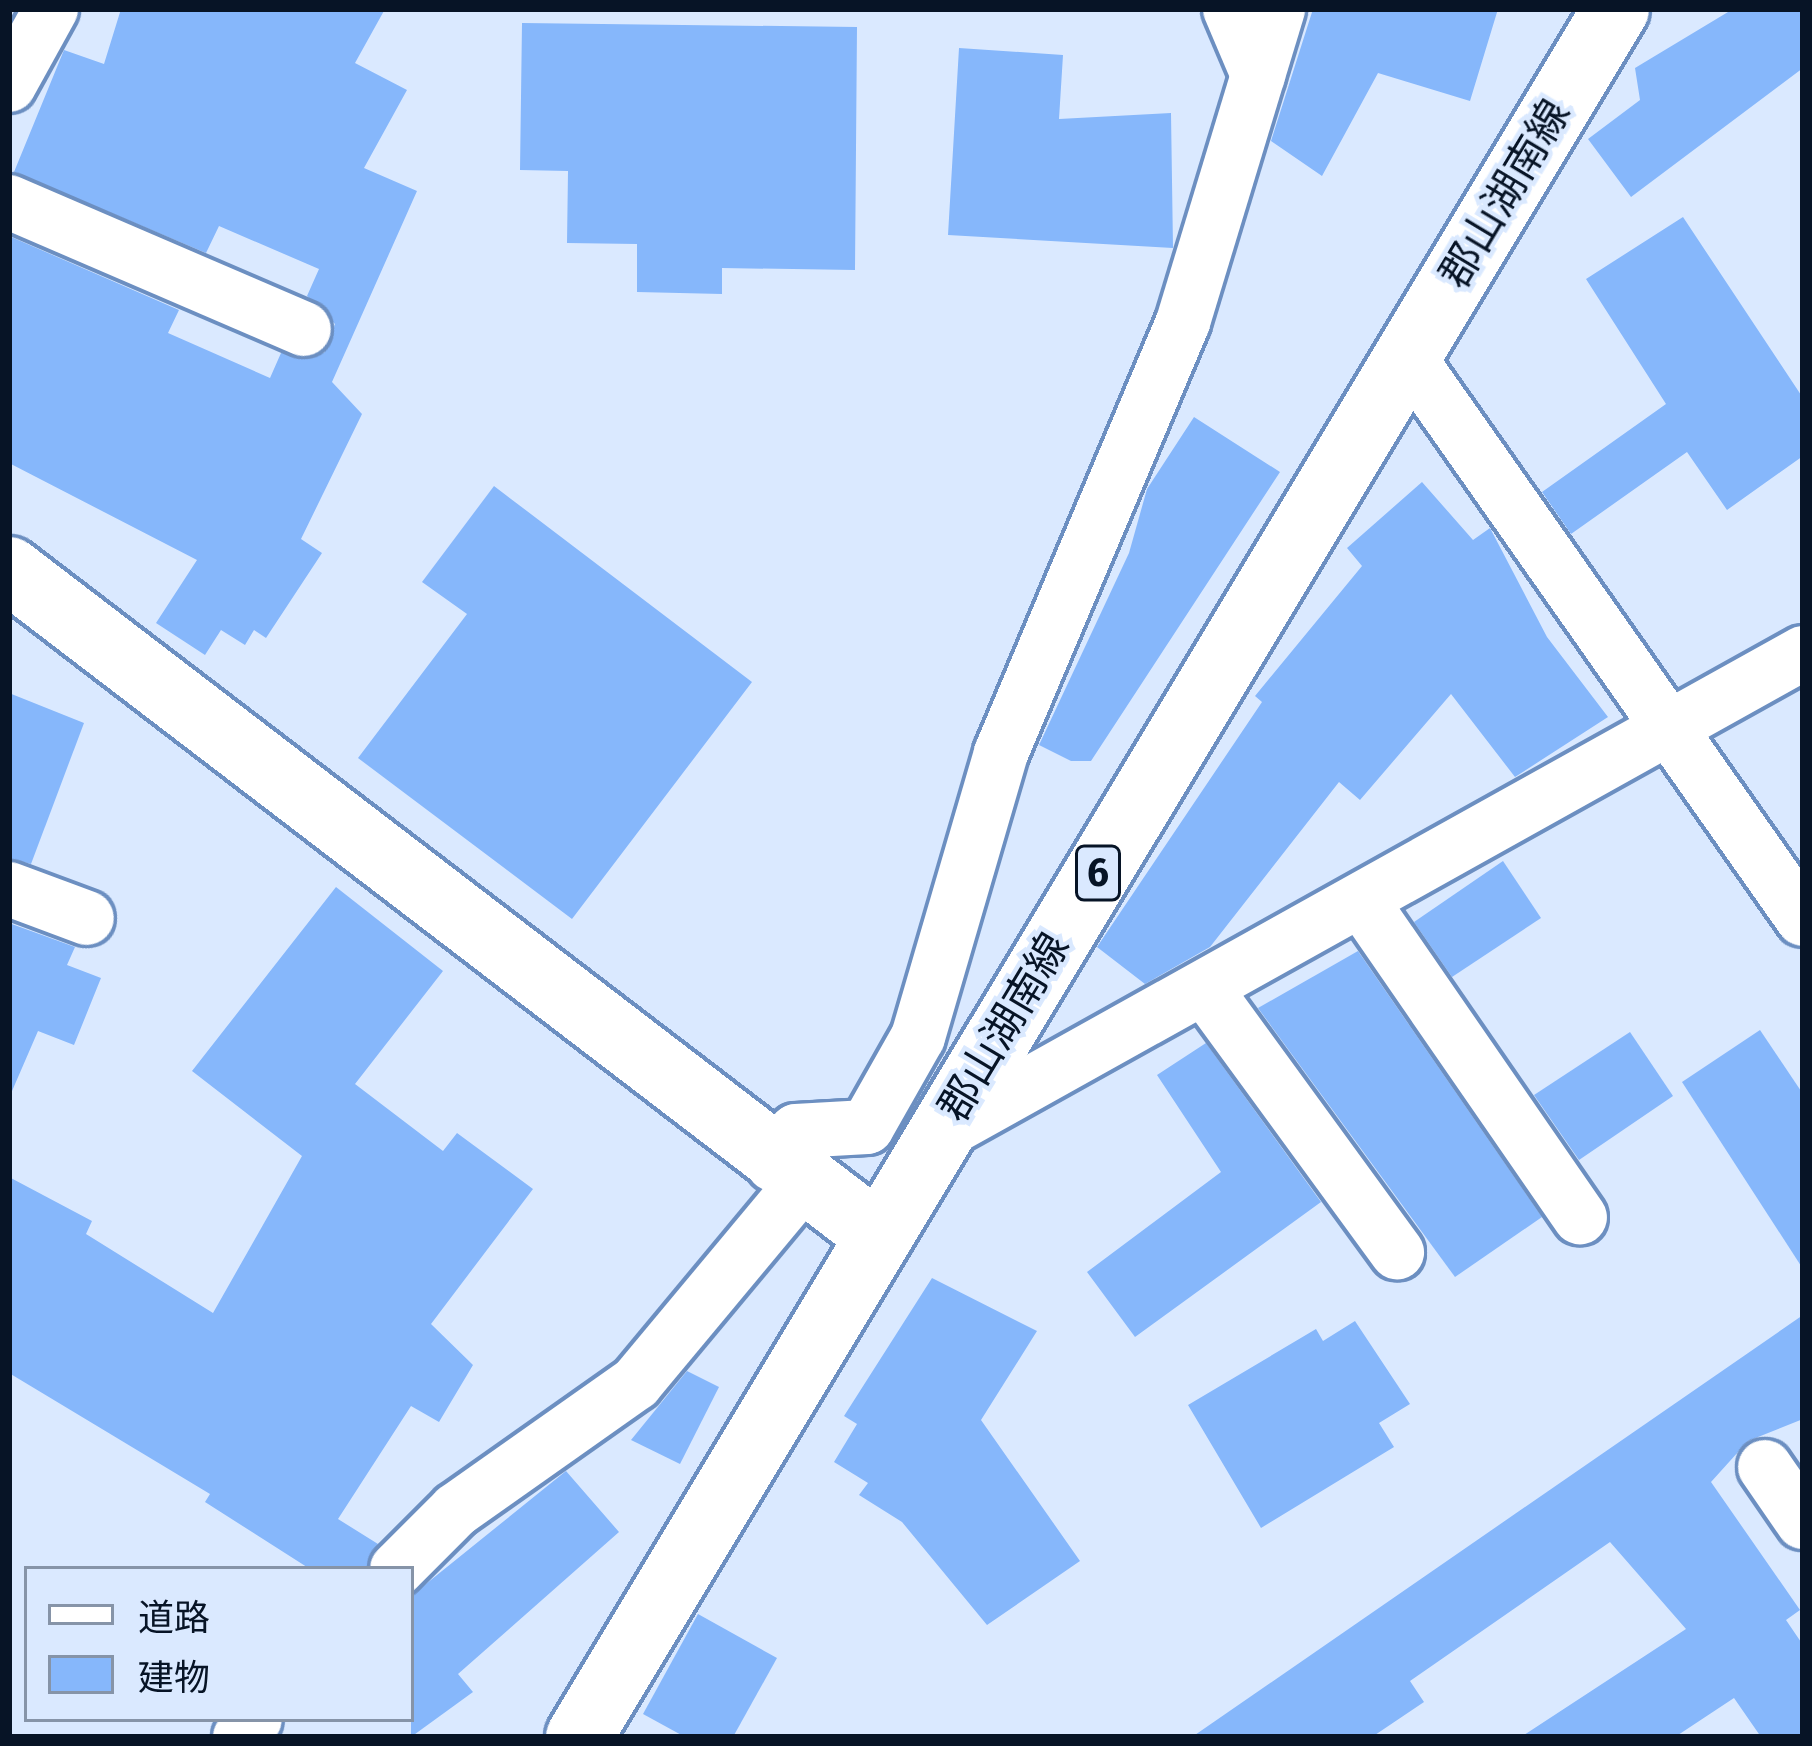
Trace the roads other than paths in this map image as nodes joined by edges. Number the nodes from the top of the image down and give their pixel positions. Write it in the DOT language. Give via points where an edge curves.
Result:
graph roads {
  1 [pos="51,9"];
  2 [pos="1229,9"];
  3 [pos="1278,9"];
  4 [pos="1616,9"];
  5 [pos="1258,75"];
  6 [pos="9,85"];
  7 [pos="9,202"];
  8 [pos="304,329"];
  9 [pos="1407,355"];
  10 [pos="9,570"];
  11 [pos="1803,653"];
  12 [pos="1674,734"];
  13 [pos="9,889"];
  14 [pos="1363,903"];
  15 [pos="88,918"];
  16 [pos="1803,920"];
  17 [pos="1205,989"];
  18 [pos="940,1134"];
  19 [pos="788,1174"];
  20 [pos="1580,1217"];
  21 [pos="879,1236"];
  22 [pos="1397,1252"];
  23 [pos="1766,1467"];
  24 [pos="1803,1522"];
  25 [pos="400,1566"];
  26 [pos="579,1737"];
  1 -- 6 [label="street"];
  2 -- 5 [label="street"];
  3 -- 5 [label="street"];
  4 -- 9 [label="main road, 郡山湖南線 / 6"];
  5 -- 19 [label="street" via="1183,322 1001,753 919,1037 867,1127 796,1131"];
  7 -- 8 [label="street"];
  9 -- 12 [label="street"];
  9 -- 18 [label="main road, 郡山湖南線 / 6"];
  10 -- 19 [label="main road"];
  11 -- 12 [label="street"];
  12 -- 14 [label="street"];
  12 -- 16 [label="street"];
  13 -- 15 [label="street"];
  14 -- 17 [label="street"];
  14 -- 20 [label="street"];
  17 -- 18 [label="street"];
  17 -- 22 [label="street"];
  18 -- 21 [label="main road, 郡山湖南線 / 6"];
  19 -- 21 [label="main road"];
  19 -- 25 [label="street" via="636,1383 456,1510"];
  21 -- 26 [label="main road, 郡山湖南線 / 6"];
  23 -- 24 [label="street"];
}
